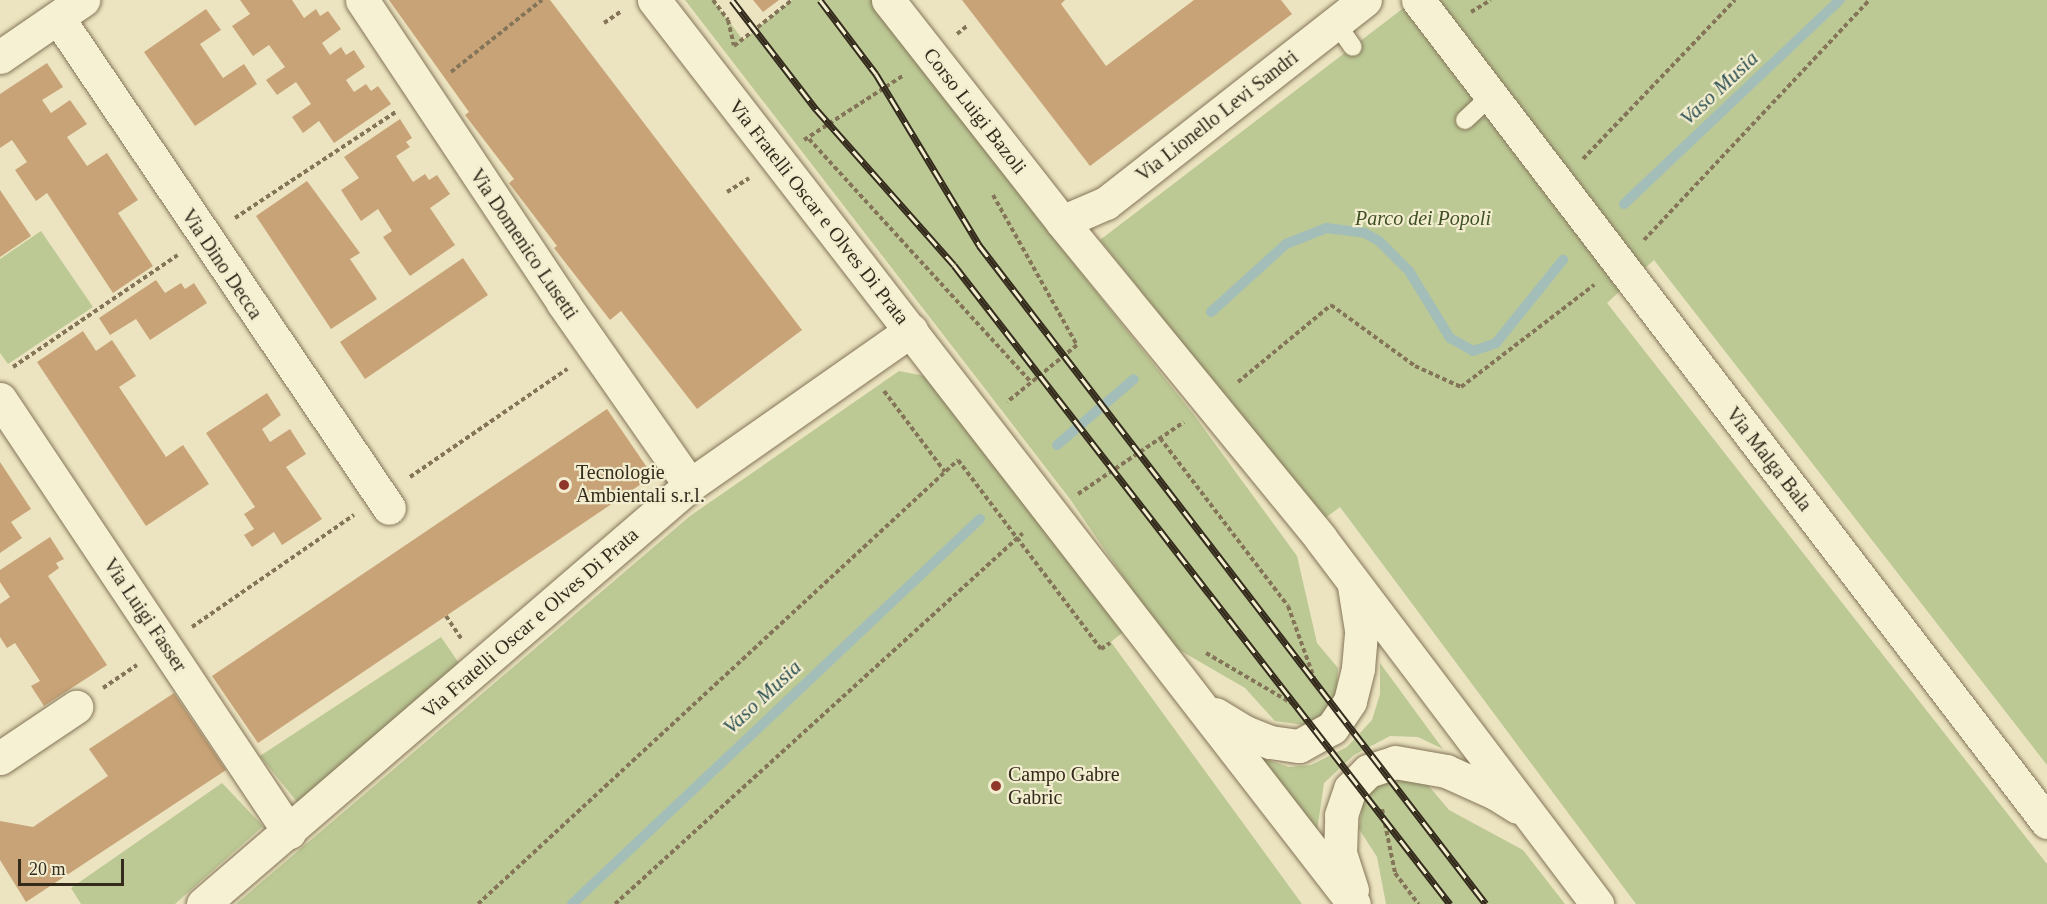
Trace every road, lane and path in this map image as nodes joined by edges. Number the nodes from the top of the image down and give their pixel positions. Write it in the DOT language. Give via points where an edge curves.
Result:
graph roads {
  1 [pos="362,0"];
  2 [pos="542,0"];
  3 [pos="654,0"];
  4 [pos="713,0"];
  5 [pos="792,0"];
  6 [pos="888,0"];
  7 [pos="1365,0"];
  8 [pos="1418,0"];
  9 [pos="1735,0"];
  10 [pos="1869,0"];
  11 [pos="71,9"];
  12 [pos="968,25"];
  13 [pos="734,46"];
  14 [pos="741,56"];
  15 [pos="931,56"];
  16 [pos="0,57"];
  17 [pos="424,93"];
  18 [pos="1490,98"];
  19 [pos="1465,120"];
  20 [pos="800,128"];
  21 [pos="808,137"];
  22 [pos="778,159"];
  23 [pos="1558,186"];
  24 [pos="990,189"];
  25 [pos="727,192"];
  26 [pos="1062,222"];
  27 [pos="1620,265"];
  28 [pos="911,330"];
  29 [pos="595,350"];
  30 [pos="1031,382"];
  31 [pos="879,386"];
  32 [pos="0,399"];
  33 [pos="1210,404"];
  34 [pos="1000,408"];
  35 [pos="1160,438"];
  36 [pos="945,472"];
  37 [pos="690,485"];
  38 [pos="383,501"];
  39 [pos="1052,512"];
  40 [pos="1016,537"];
  41 [pos="1353,582"];
  42 [pos="183,633"];
  43 [pos="1101,649"];
  44 [pos="144,660"];
  45 [pos="1200,705"];
  46 [pos="76,707"];
  47 [pos="1332,728"];
  48 [pos="0,758"];
  49 [pos="1368,771"];
  50 [pos="1531,816"];
  51 [pos="2047,822"];
  52 [pos="289,832"];
  53 [pos="203,904"];
  54 [pos="478,904"];
  55 [pos="615,904"];
  56 [pos="1355,904"];
  57 [pos="1418,904"];
  58 [pos="1597,904"];
  1 -- 17 [label="street, Via Domenico Lusetti"];
  2 -- 17 [label="path"];
  3 -- 22 [label="street, Via Fratelli Oscar e Olves Di Prata"];
  4 -- 13 [label="path" via="728,20"];
  5 -- 13 [label="path"];
  6 -- 15 [label="street, Corso Luigi Bazoli"];
  7 -- 26 [label="street, Via Lionello Levi Sandri" via="1345,35 1106,203"];
  8 -- 18 [label="street, Via Malga Bala"];
  9 -- 23 [label="path"];
  10 -- 27 [label="path"];
  11 -- 16 [label="street"];
  11 -- 38 [label="street, Via Dino Decca"];
  12 -- 15 [label="path"];
  13 -- 14 [label="path"];
  15 -- 21 [label="path"];
  15 -- 26 [label="street, Corso Luigi Bazoli"];
  17 -- 29 [label="street, Via Domenico Lusetti"];
  18 -- 19 [label="lane"];
  18 -- 23 [label="street, Via Malga Bala"];
  20 -- 21 [label="path"];
  21 -- 22 [label="path"];
  21 -- 30 [label="path"];
  22 -- 25 [label="path"];
  22 -- 28 [label="street, Via Fratelli Oscar e Olves Di Prata"];
  23 -- 27 [label="street, Via Malga Bala"];
  24 -- 30 [label="path" via="1077,345"];
  26 -- 33 [label="street, Corso Luigi Bazoli"];
  27 -- 33 [label="path" via="1461,387 1415,366 1331,305"];
  27 -- 51 [label="street, Via Malga Bala"];
  28 -- 37 [label="street, Via Fratelli Oscar e Olves Di Prata"];
  28 -- 39 [label="street"];
  29 -- 37 [label="street, Via Domenico Lusetti"];
  29 -- 38 [label="path"];
  30 -- 34 [label="path"];
  31 -- 36 [label="path"];
  32 -- 52 [label="street, Via Luigi Fasser"];
  33 -- 35 [label="path"];
  33 -- 41 [label="street, Corso Luigi Bazoli"];
  35 -- 39 [label="path"];
  35 -- 47 [label="path" via="1288,606"];
  36 -- 40 [label="path" via="958,460"];
  36 -- 54 [label="path"];
  37 -- 52 [label="street, Via Fratelli Oscar e Olves Di Prata"];
  38 -- 42 [label="path"];
  39 -- 40 [label="path"];
  39 -- 45 [label="street"];
  40 -- 43 [label="path"];
  40 -- 55 [label="path"];
  41 -- 47 [label="street" via="1361,630 1358,668 1350,701"];
  41 -- 50 [label="street, Corso Luigi Bazoli"];
  44 -- 46 [label="path"];
  45 -- 47 [label="street" via="1270,742 1299,746"];
  45 -- 56 [label="street"];
  46 -- 48 [label="street"];
  49 -- 50 [label="street" via="1395,762 1446,771 1495,793"];
  49 -- 56 [label="street" via="1350,789 1341,814 1341,853"];
  49 -- 57 [label="path" via="1377,784 1395,873"];
  50 -- 58 [label="street, Corso Luigi Bazoli"];
  52 -- 53 [label="street, Via Fratelli Oscar e Olves Di Prata"];
}
